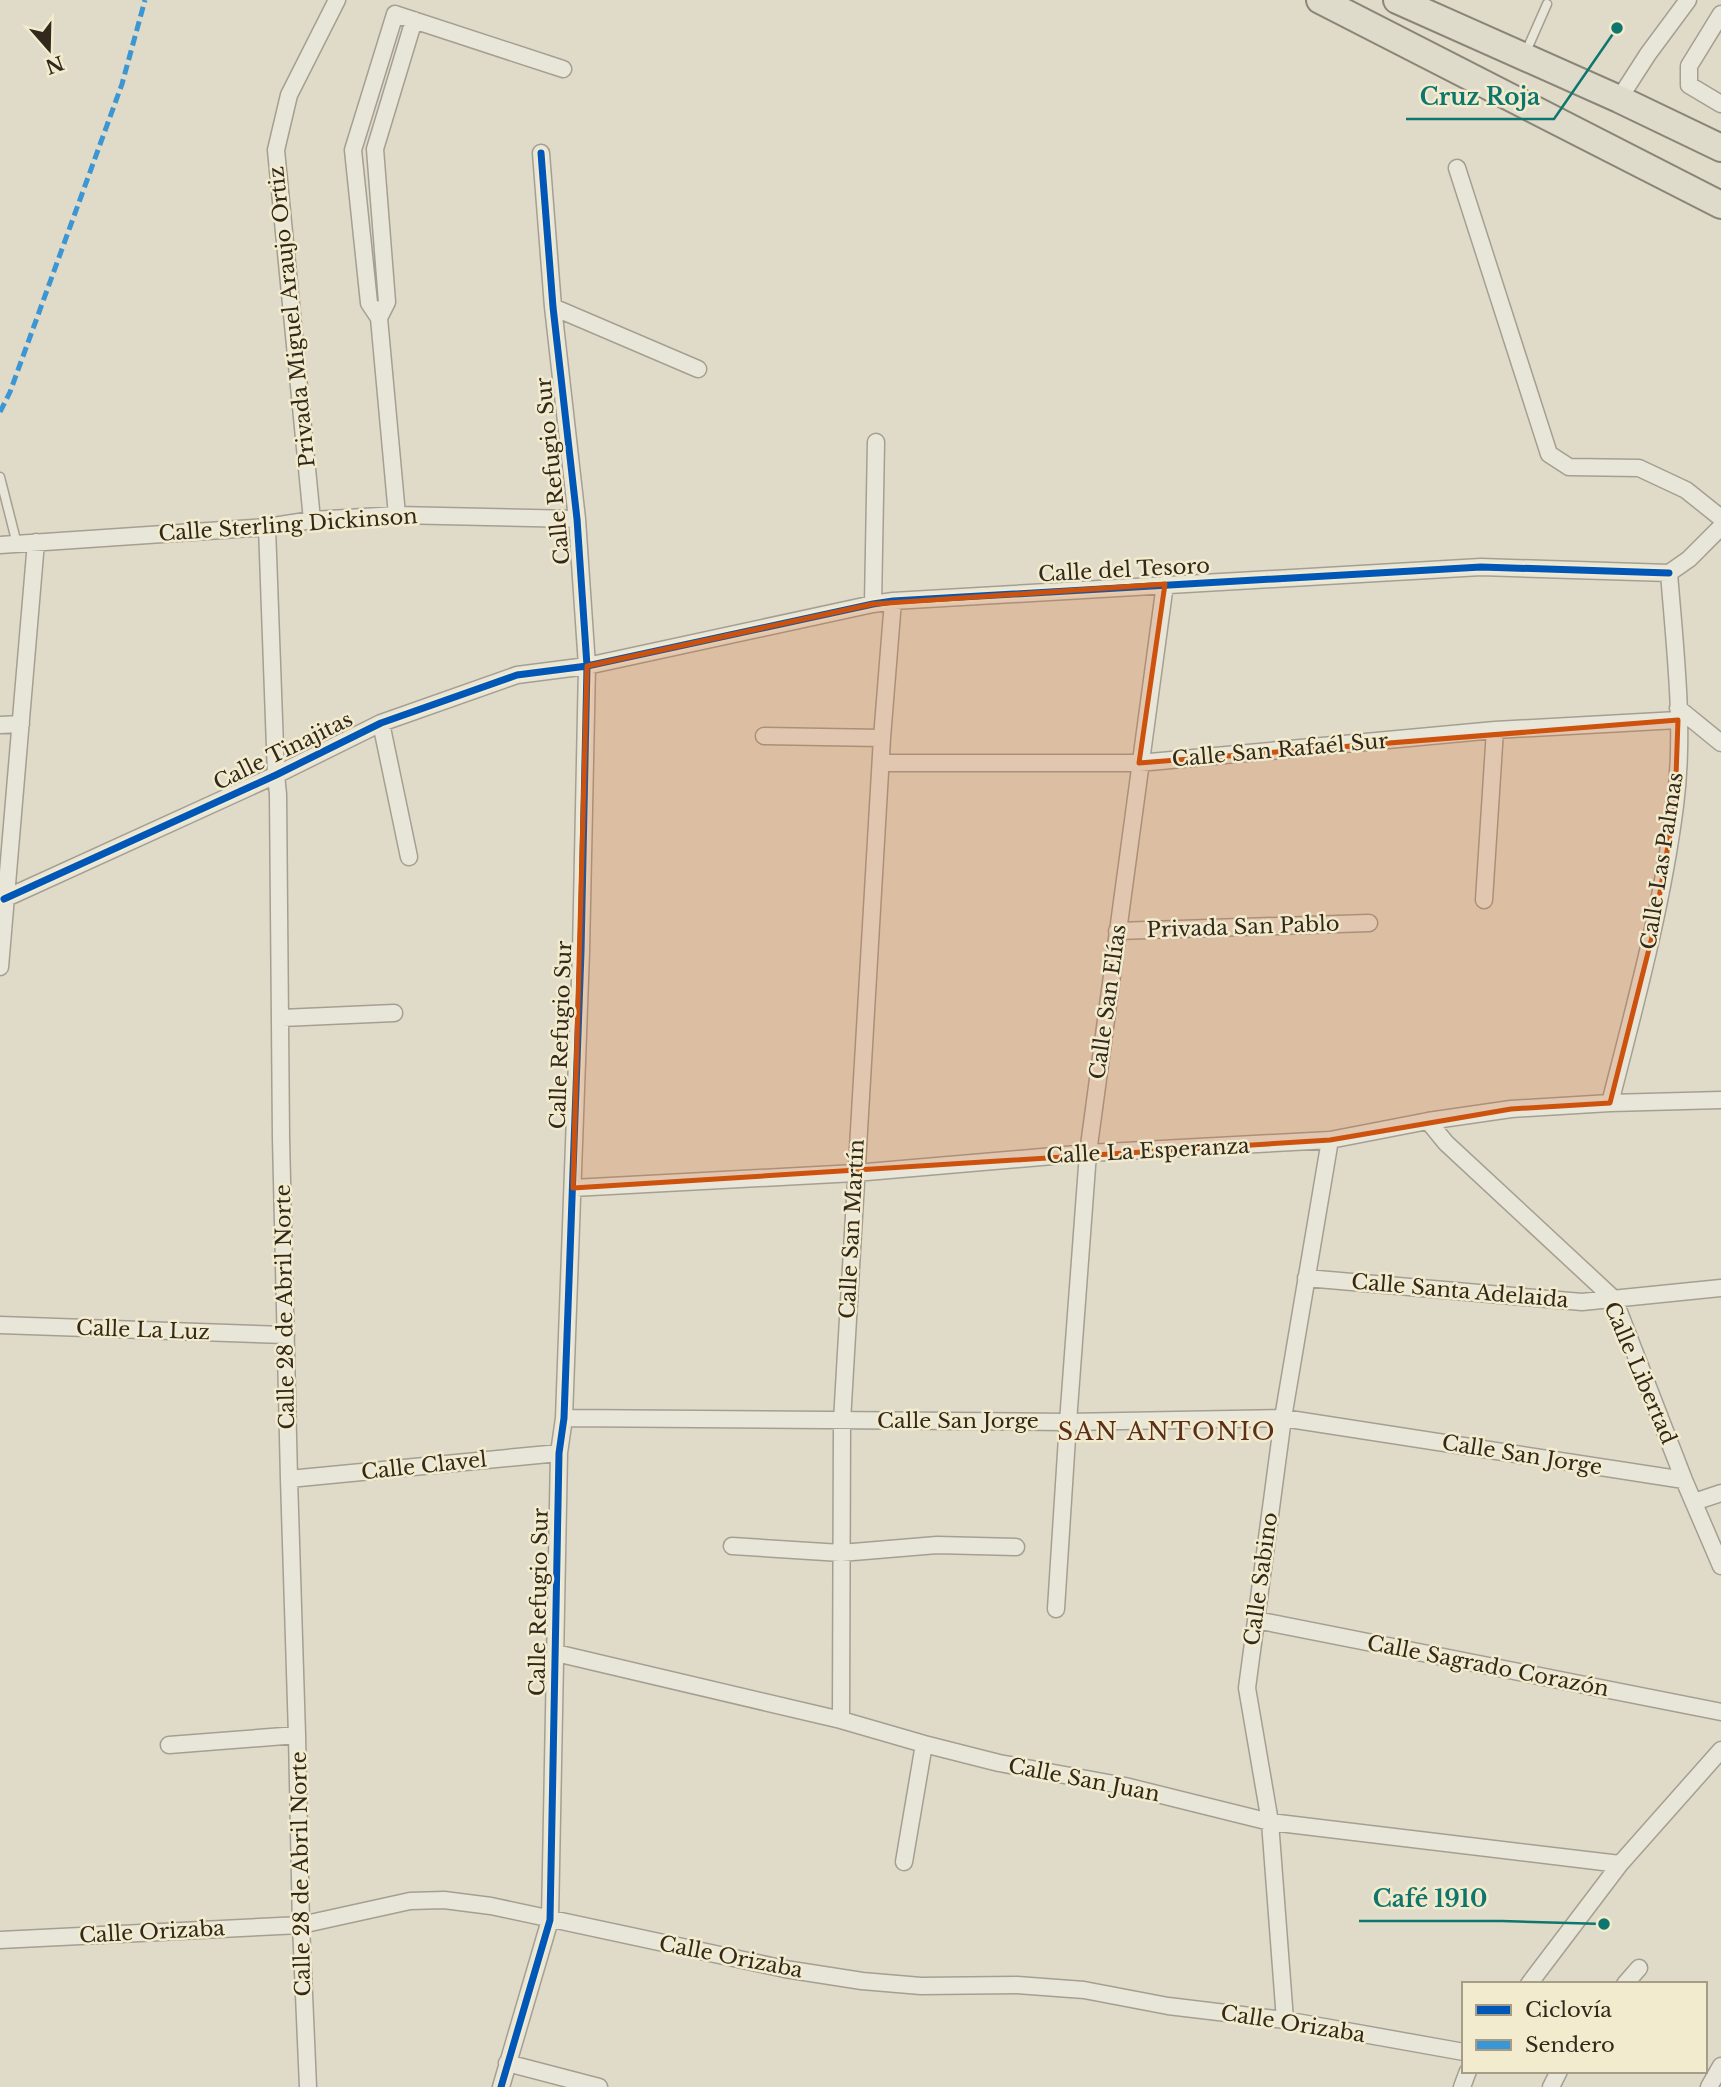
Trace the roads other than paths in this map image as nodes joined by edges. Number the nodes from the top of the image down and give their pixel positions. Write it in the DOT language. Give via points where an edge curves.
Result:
graph roads {
  1 [pos="337,0"];
  2 [pos="1320,0"];
  3 [pos="1397,0"];
  4 [pos="1688,0"];
  5 [pos="1547,4"];
  6 [pos="1721,14"];
  7 [pos="414,20"];
  8 [pos="1524,56"];
  9 [pos="563,69"];
  10 [pos="1619,99"];
  11 [pos="1721,104"];
  12 [pos="1721,148"];
  13 [pos="375,149"];
  14 [pos="353,150"];
  15 [pos="541,153"];
  16 [pos="1457,168"];
  17 [pos="1721,205"];
  18 [pos="387,294"];
  19 [pos="368,296"];
  20 [pos="553,307"];
  21 [pos="379,318"];
  22 [pos="698,369"];
  23 [pos="876,442"];
  24 [pos="0,477"];
  25 [pos="2,487"];
  26 [pos="397,515"];
  27 [pos="1721,518"];
  28 [pos="577,519"];
  29 [pos="312,520"];
  30 [pos="267,527"];
  31 [pos="1721,527"];
  32 [pos="36,542"];
  33 [pos="18,544"];
  34 [pos="0,545"];
  35 [pos="1669,572"];
  36 [pos="1165,584"];
  37 [pos="893,601"];
  38 [pos="873,604"];
  39 [pos="587,666"];
  40 [pos="1678,714"];
  41 [pos="381,723"];
  42 [pos="21,724"];
  43 [pos="0,725"];
  44 [pos="1495,730"];
  45 [pos="764,736"];
  46 [pos="882,738"];
  47 [pos="1721,743"];
  48 [pos="881,763"];
  49 [pos="1139,763"];
  50 [pos="276,775"];
  51 [pos="409,857"];
  52 [pos="4,899"];
  53 [pos="1484,900"];
  54 [pos="1368,923"];
  55 [pos="1117,931"];
  56 [pos="0,967"];
  57 [pos="394,1013"];
  58 [pos="282,1018"];
  59 [pos="1721,1100"];
  60 [pos="1610,1102"];
  61 [pos="1428,1121"];
  62 [pos="1329,1140"];
  63 [pos="1088,1153"];
  64 [pos="855,1173"];
  65 [pos="573,1188"];
  66 [pos="1306,1278"];
  67 [pos="1721,1288"];
  68 [pos="1614,1299"];
  69 [pos="0,1325"];
  70 [pos="286,1335"];
  71 [pos="564,1418"];
  72 [pos="1283,1418"];
  73 [pos="842,1421"];
  74 [pos="1068,1422"];
  75 [pos="559,1453"];
  76 [pos="289,1479"];
  77 [pos="1684,1479"];
  78 [pos="1721,1493"];
  79 [pos="1694,1502"];
  80 [pos="732,1546"];
  81 [pos="1016,1547"];
  82 [pos="841,1553"];
  83 [pos="1721,1566"];
  84 [pos="1056,1609"];
  85 [pos="1256,1620"];
  86 [pos="556,1653"];
  87 [pos="1721,1712"];
  88 [pos="841,1720"];
  89 [pos="298,1735"];
  90 [pos="924,1744"];
  91 [pos="169,1745"];
  92 [pos="1721,1750"];
  93 [pos="1270,1822"];
  94 [pos="904,1862"];
  95 [pos="1620,1864"];
  96 [pos="550,1920"];
  97 [pos="301,1925"];
  98 [pos="0,1940"];
  99 [pos="1639,1968"];
  100 [pos="1531,1982"];
  101 [pos="1627,1982"];
  102 [pos="1285,2020"];
  103 [pos="1462,2052"];
  104 [pos="507,2063"];
  105 [pos="1721,2066"];
  106 [pos="308,2087"];
  107 [pos="501,2087"];
  108 [pos="599,2087"];
  109 [pos="1709,2087"];
  1 -- 29 [label="street, Privada Miguel Araujo Ortiz" via="289,95 276,150"];
  2 -- 17 [label="main road"];
  3 -- 8 [label="main road"];
  4 -- 10 [label="street"];
  5 -- 8 [label="lane"];
  6 -- 11 [label="street" via="1689,66 1689,85"];
  7 -- 9 [label="street"];
  7 -- 13 [label="street"];
  7 -- 14 [label="street" via="395,14"];
  8 -- 10 [label="main road"];
  10 -- 12 [label="main road"];
  13 -- 14 [label="street"];
  13 -- 18 [label="street"];
  14 -- 19 [label="street"];
  15 -- 20 [label="street, Calle Refugio Sur"];
  16 -- 27 [label="street" via="1549,454 1569,467 1639,468 1686,490"];
  18 -- 19 [label="street"];
  18 -- 21 [label="street"];
  19 -- 21 [label="street"];
  20 -- 22 [label="street"];
  20 -- 28 [label="street, Calle Refugio Sur"];
  21 -- 26 [label="street"];
  23 -- 38 [label="street"];
  24 -- 25 [label="lane"];
  25 -- 33 [label="lane"];
  26 -- 28 [label="street, Calle Sterling Dickinson"];
  26 -- 29 [label="street, Calle Sterling Dickinson"];
  28 -- 39 [label="street, Calle Refugio Sur"];
  29 -- 30 [label="street, Calle Sterling Dickinson"];
  30 -- 32 [label="street, Calle Sterling Dickinson"];
  30 -- 50 [label="street, Calle 28 de Abril Norte"];
  31 -- 35 [label="street"];
  32 -- 33 [label="street, Calle Sterling Dickinson"];
  32 -- 42 [label="street"];
  33 -- 34 [label="street, Calle Sterling Dickinson"];
  35 -- 36 [label="street, Calle del Tesoro" via="1481,567"];
  35 -- 40 [label="street, Calle Las Palmas"];
  36 -- 37 [label="street, Calle del Tesoro"];
  36 -- 49 [label="street, Calle San Elías"];
  37 -- 38 [label="street, Calle del Tesoro"];
  37 -- 46 [label="street, Calle San Martín"];
  38 -- 39 [label="street, Calle del Tesoro"];
  39 -- 41 [label="street, Calle Tinajitas" via="517,675"];
  39 -- 65 [label="street, Calle Refugio Sur"];
  40 -- 44 [label="street, Calle San Rafaél Sur"];
  40 -- 47 [label="street"];
  40 -- 60 [label="street, Calle Las Palmas" via="1675,805 1655,922"];
  41 -- 50 [label="street, Calle Tinajitas"];
  41 -- 51 [label="street"];
  42 -- 43 [label="street"];
  42 -- 52 [label="street"];
  44 -- 49 [label="street, Calle San Rafaél Sur"];
  44 -- 53 [label="street"];
  45 -- 46 [label="street"];
  46 -- 48 [label="street, Calle San Martín"];
  48 -- 49 [label="street, Calle San Rafaél Sur"];
  48 -- 64 [label="street, Calle San Martín"];
  49 -- 55 [label="street, Calle San Elías"];
  50 -- 52 [label="street, Calle Tinajitas"];
  50 -- 58 [label="street, Calle 28 de Abril Norte"];
  52 -- 56 [label="street"];
  54 -- 55 [label="street, Privada San Pablo"];
  55 -- 63 [label="street, Calle San Elías"];
  57 -- 58 [label="street"];
  58 -- 70 [label="street, Calle 28 de Abril Norte"];
  59 -- 60 [label="street, Calle La Esperanza"];
  60 -- 61 [label="street, Calle La Esperanza"];
  61 -- 62 [label="street, Calle La Esperanza"];
  61 -- 68 [label="street, Calle Libertad"];
  62 -- 63 [label="street, Calle La Esperanza"];
  62 -- 66 [label="street, Calle Sabino"];
  63 -- 64 [label="street, Calle La Esperanza"];
  63 -- 74 [label="street, Calle San Elías"];
  64 -- 65 [label="street, Calle La Esperanza"];
  64 -- 73 [label="street, Calle San Martín"];
  65 -- 71 [label="street, Calle Refugio Sur"];
  66 -- 68 [label="street, Calle Santa Adelaida" via="1582,1302"];
  66 -- 72 [label="street, Calle Sabino"];
  67 -- 68 [label="street, Calle Santa Adelaida"];
  68 -- 77 [label="street, Calle Libertad"];
  69 -- 70 [label="street, Calle La Luz"];
  70 -- 76 [label="street, Calle 28 de Abril Norte"];
  71 -- 73 [label="street, Calle San Jorge"];
  71 -- 75 [label="street, Calle Refugio Sur"];
  72 -- 74 [label="street, Calle San Jorge"];
  72 -- 77 [label="street, Calle San Jorge"];
  72 -- 85 [label="street, Calle Sabino"];
  73 -- 74 [label="street, Calle San Jorge"];
  73 -- 82 [label="street, Calle San Martín"];
  74 -- 84 [label="street, Calle San Elías"];
  75 -- 76 [label="street, Calle Clavel"];
  75 -- 86 [label="street, Calle Refugio Sur"];
  76 -- 89 [label="street, Calle 28 de Abril Norte"];
  77 -- 79 [label="street, Calle Libertad"];
  78 -- 79 [label="street"];
  79 -- 83 [label="street, Calle Libertad"];
  80 -- 82 [label="street"];
  81 -- 82 [label="street" via="937,1545"];
  82 -- 88 [label="street, Calle San Martín"];
  85 -- 87 [label="street, Calle Sagrado Corazón"];
  85 -- 93 [label="street, Calle Sabino" via="1247,1688"];
  86 -- 88 [label="street, Calle San Juan"];
  86 -- 96 [label="street, Calle Refugio Sur"];
  88 -- 90 [label="street, Calle San Juan"];
  89 -- 91 [label="street"];
  89 -- 97 [label="street, Calle 28 de Abril Norte"];
  90 -- 93 [label="street, Calle San Juan"];
  90 -- 94 [label="street"];
  92 -- 95 [label="street"];
  93 -- 95 [label="street, Calle San Juan"];
  93 -- 102 [label="street, Calle Sabino"];
  95 -- 100 [label="street"];
  96 -- 97 [label="street, Calle Orizaba" via="444,1900 410,1901"];
  96 -- 102 [label="street, Calle Orizaba" via="862,1981 1084,1990"];
  96 -- 104 [label="street, Calle Refugio Sur"];
  97 -- 98 [label="street, Calle Orizaba"];
  97 -- 106 [label="street, Calle 28 de Abril Norte"];
  99 -- 101 [label="street"];
  102 -- 103 [label="street, Calle Orizaba"];
  104 -- 107 [label="street, Calle Refugio Sur"];
  104 -- 108 [label="street"];
  105 -- 109 [label="street"];
}
